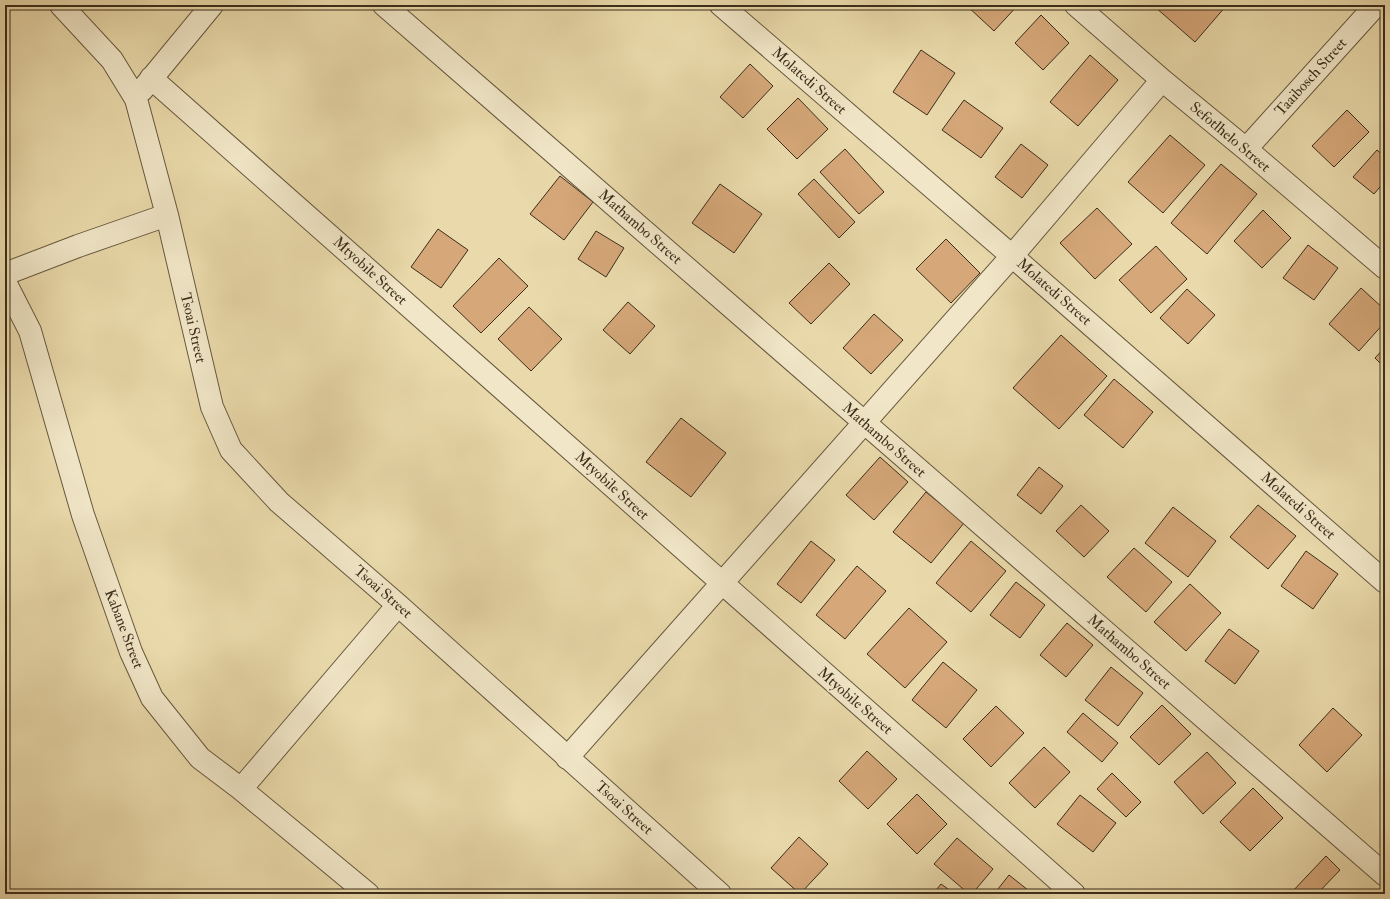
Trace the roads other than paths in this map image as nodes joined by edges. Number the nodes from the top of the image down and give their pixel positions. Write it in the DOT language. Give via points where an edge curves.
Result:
graph roads {
  1 [pos="61,5"];
  2 [pos="212,5"];
  3 [pos="384,5"];
  4 [pos="721,5"];
  5 [pos="1076,5"];
  6 [pos="1376,5"];
  7 [pos="151,78"];
  8 [pos="1162,80"];
  9 [pos="136,99"];
  10 [pos="1246,149"];
  11 [pos="167,215"];
  12 [pos="1012,256"];
  13 [pos="1385,268"];
  14 [pos="5,274"];
  15 [pos="5,282"];
  16 [pos="864,422"];
  17 [pos="1385,582"];
  18 [pos="722,583"];
  19 [pos="398,604"];
  20 [pos="567,758"];
  21 [pos="241,789"];
  22 [pos="1385,875"];
  23 [pos="368,894"];
  24 [pos="720,894"];
  25 [pos="1074,894"];
  1 -- 9 [label="street, Tsoai Street" via="112,60"];
  2 -- 7 [label="street"];
  3 -- 16 [label="street, Mathambo Street"];
  4 -- 12 [label="street, Molatedi Street"];
  5 -- 8 [label="street, Sefotlhelo Street"];
  6 -- 10 [label="street, Taaibosch Street"];
  7 -- 9 [label="street"];
  7 -- 18 [label="street, Mtyobile Street"];
  8 -- 10 [label="street, Sefotlhelo Street"];
  8 -- 12 [label="street"];
  9 -- 11 [label="street, Tsoai Street"];
  10 -- 13 [label="street, Sefotlhelo Street"];
  11 -- 14 [label="street"];
  11 -- 19 [label="street, Tsoai Street" via="212,407 231,450 279,502"];
  12 -- 16 [label="street"];
  12 -- 17 [label="street, Molatedi Street"];
  15 -- 21 [label="street, Kabane Street" via="30,331 83,515 131,652 152,698 200,758"];
  16 -- 18 [label="street"];
  16 -- 22 [label="street, Mathambo Street"];
  18 -- 20 [label="street"];
  18 -- 25 [label="street, Mtyobile Street"];
  19 -- 20 [label="street, Tsoai Street"];
  19 -- 21 [label="street"];
  20 -- 24 [label="street, Tsoai Street"];
  21 -- 23 [label="street, Kabane Street"];
}
